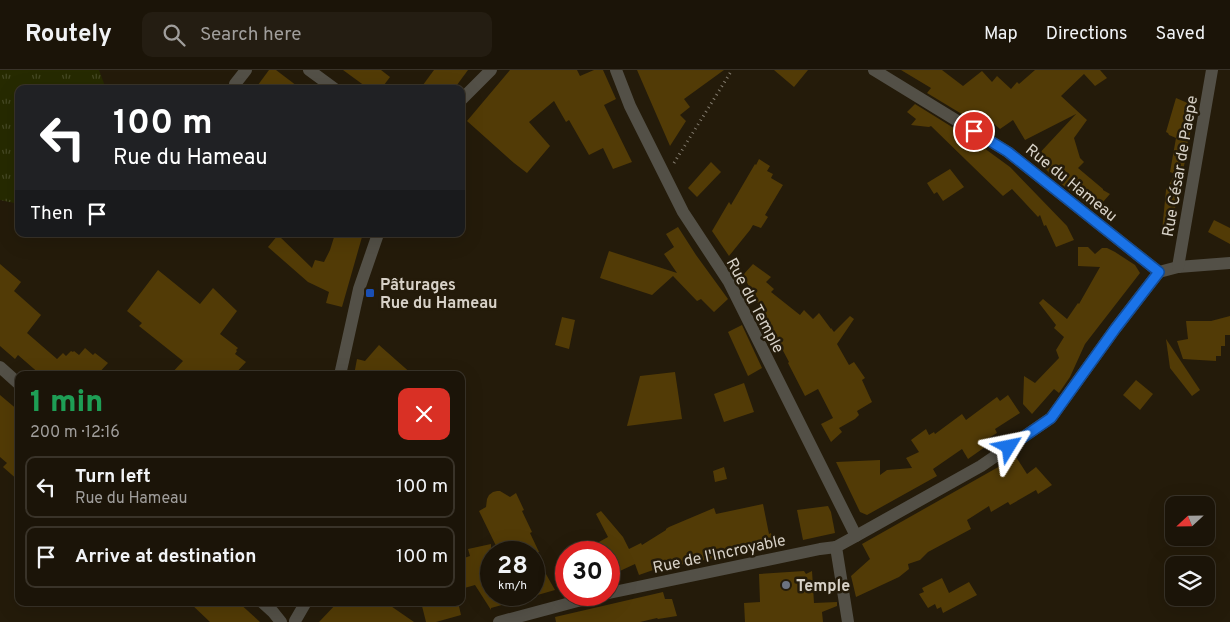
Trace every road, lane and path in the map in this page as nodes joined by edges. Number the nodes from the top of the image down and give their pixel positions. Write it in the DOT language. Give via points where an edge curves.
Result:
graph roads {
  1 [pos="246,70"];
  2 [pos="309,70"];
  3 [pos="491,70"];
  4 [pos="616,70"];
  5 [pos="732,70"];
  6 [pos="874,70"];
  7 [pos="1212,70"];
  8 [pos="235,84"];
  9 [pos="329,85"];
  10 [pos="465,96"];
  11 [pos="666,177"];
  12 [pos="377,237"];
  13 [pos="1230,263"];
  14 [pos="1178,267"];
  15 [pos="1159,272"];
  16 [pos="0,367"];
  17 [pos="341,371"];
  18 [pos="15,380"];
  19 [pos="856,536"];
  20 [pos="836,547"];
  21 [pos="620,590"];
  22 [pos="266,606"];
  23 [pos="303,606"];
  24 [pos="559,606"];
  25 [pos="289,622"];
  26 [pos="499,622"];
  27 [pos="848,622"];
  1 -- 8 [label="street"];
  2 -- 9 [label="street"];
  3 -- 10 [label="street"];
  4 -- 11 [label="street, Rue du Temple" via="630,106"];
  5 -- 11 [label="path"];
  6 -- 15 [label="street, Rue du Hameau" via="1008,152"];
  7 -- 14 [label="street, Rue César de Paepe"];
  11 -- 19 [label="street, Rue du Temple" via="683,212 729,282"];
  12 -- 17 [label="street" via="359,288"];
  13 -- 14 [label="street"];
  14 -- 15 [label="street"];
  15 -- 19 [label="street" via="1051,418 981,466"];
  16 -- 18 [label="street"];
  19 -- 20 [label="street"];
  20 -- 21 [label="street, Rue de l'Incroyable"];
  20 -- 27 [label="street"];
  22 -- 25 [label="street"];
  23 -- 25 [label="street"];
  24 -- 26 [label="street"];
}
